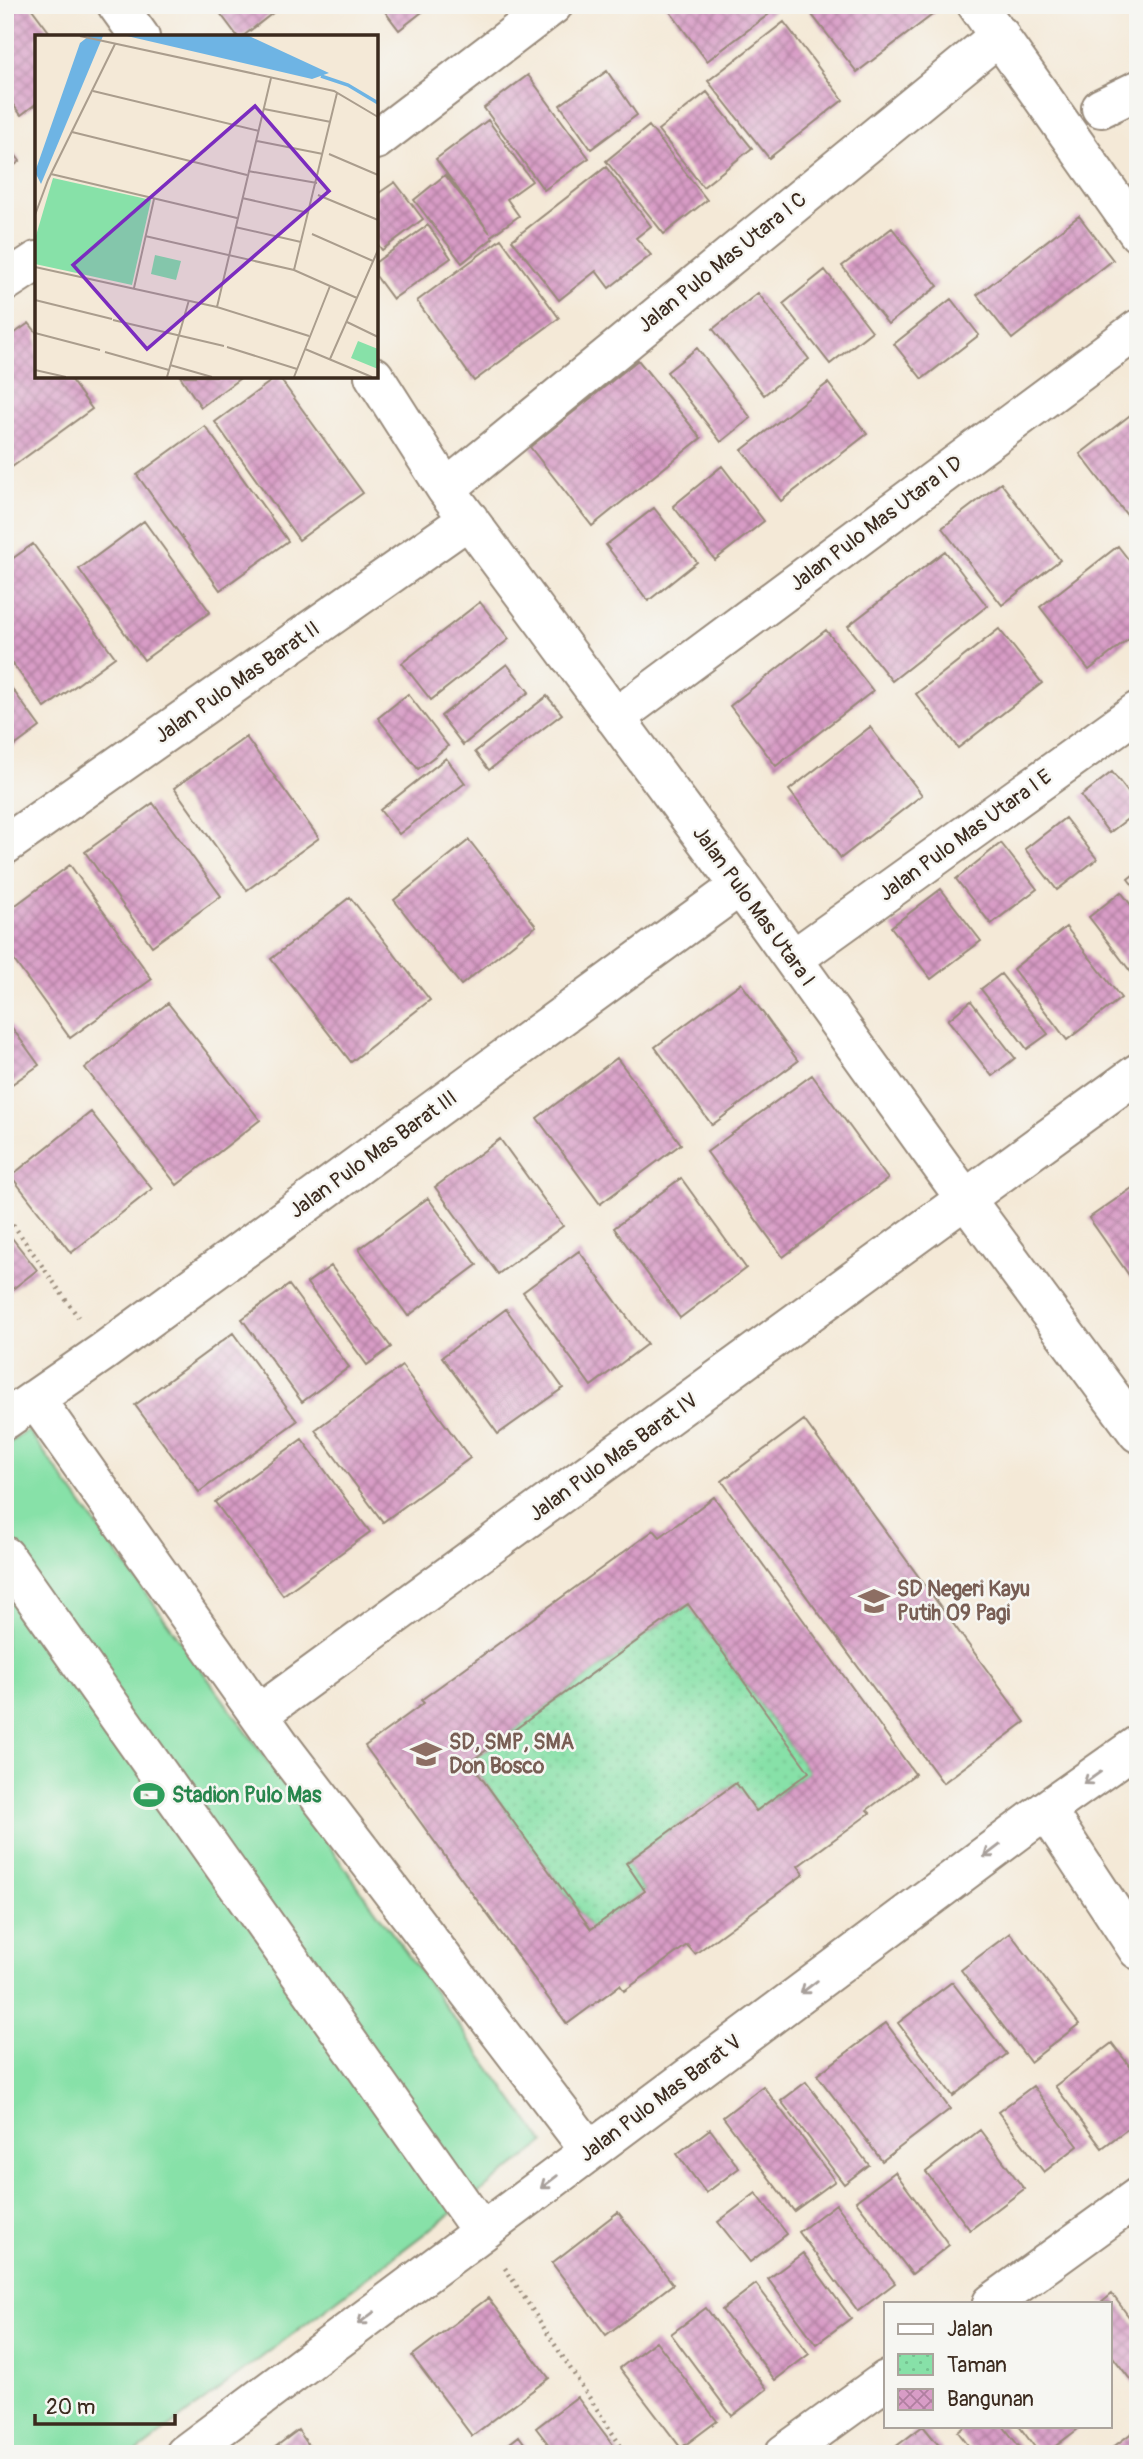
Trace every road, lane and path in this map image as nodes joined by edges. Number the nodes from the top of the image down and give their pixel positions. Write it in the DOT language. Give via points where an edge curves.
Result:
graph roads {
  1 [pos="117,5"];
  2 [pos="553,5"];
  3 [pos="978,5"];
  4 [pos="139,35"];
  5 [pos="1000,35"];
  6 [pos="1138,90"];
  7 [pos="1101,108"];
  8 [pos="378,138"];
  9 [pos="1138,233"];
  10 [pos="35,262"];
  11 [pos="5,282"];
  12 [pos="1138,329"];
  13 [pos="375,378"];
  14 [pos="446,489"];
  15 [pos="469,519"];
  16 [pos="1138,711"];
  17 [pos="615,718"];
  18 [pos="5,845"];
  19 [pos="740,886"];
  20 [pos="793,959"];
  21 [pos="1138,1073"];
  22 [pos="966,1200"];
  23 [pos="5,1213"];
  24 [pos="103,1352"];
  25 [pos="20,1409"];
  26 [pos="1138,1433"];
  27 [pos="5,1556"];
  28 [pos="259,1714"];
  29 [pos="1138,1745"];
  30 [pos="1046,1810"];
  31 [pos="1138,1950"];
  32 [pos="590,2151"];
  33 [pos="1138,2197"];
  34 [pos="482,2232"];
  35 [pos="993,2302"];
  36 [pos="884,2381"];
  37 [pos="185,2454"];
  38 [pos="625,2454"];
  39 [pos="784,2454"];
  1 -- 4 [label="street"];
  2 -- 8 [label="street"];
  3 -- 5 [label="street"];
  5 -- 9 [label="street"];
  5 -- 14 [label="street, Jalan Pulo Mas Utara I C"];
  6 -- 7 [label="street"];
  10 -- 11 [label="street"];
  12 -- 17 [label="street, Jalan Pulo Mas Utara I D"];
  13 -- 14 [label="street, Jalan Pulo Mas Utara I"];
  14 -- 15 [label="street, Jalan Pulo Mas Utara I"];
  15 -- 17 [label="street, Jalan Pulo Mas Utara I"];
  15 -- 18 [label="street, Jalan Pulo Mas Barat II"];
  16 -- 20 [label="street, Jalan Pulo Mas Utara I E"];
  17 -- 19 [label="street, Jalan Pulo Mas Utara I"];
  19 -- 20 [label="street, Jalan Pulo Mas Utara I"];
  19 -- 24 [label="street, Jalan Pulo Mas Barat III"];
  20 -- 22 [label="street, Jalan Pulo Mas Utara I"];
  21 -- 22 [label="street, Jalan Pulo Mas Barat IV"];
  22 -- 26 [label="street, Jalan Pulo Mas Utara I"];
  22 -- 28 [label="street, Jalan Pulo Mas Barat IV"];
  23 -- 24 [label="path"];
  24 -- 25 [label="street, Jalan Pulo Mas Barat III"];
  25 -- 28 [label="street"];
  27 -- 34 [label="street"];
  28 -- 32 [label="street"];
  29 -- 30 [label="street, Jalan Pulo Mas Barat V, one-way"];
  30 -- 31 [label="street"];
  30 -- 32 [label="street, Jalan Pulo Mas Barat V, one-way"];
  32 -- 34 [label="street, Jalan Pulo Mas Barat V, one-way"];
  33 -- 35 [label="street"];
  34 -- 37 [label="street, Jalan Pulo Mas Barat V, one-way"];
  34 -- 38 [label="path"];
  36 -- 39 [label="street"];
}
